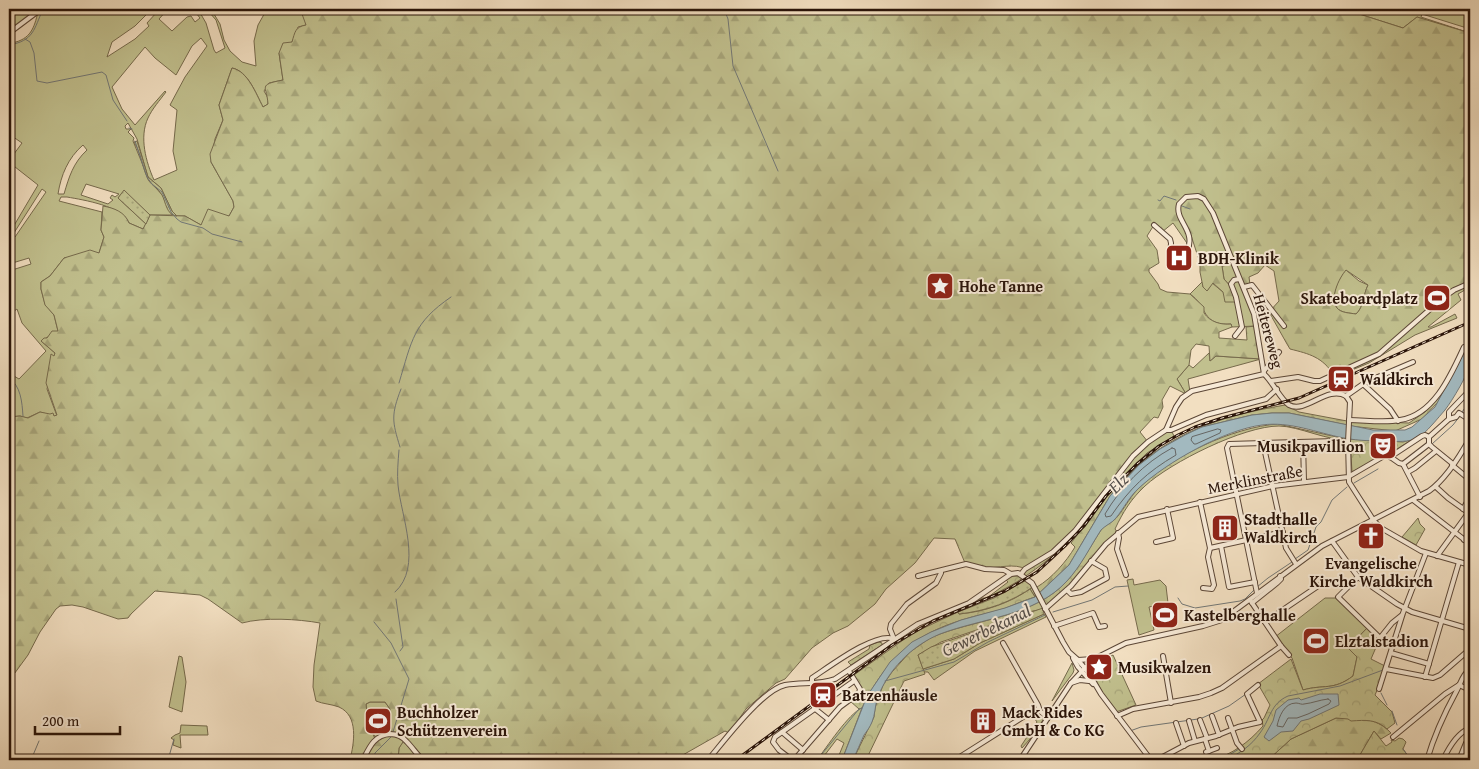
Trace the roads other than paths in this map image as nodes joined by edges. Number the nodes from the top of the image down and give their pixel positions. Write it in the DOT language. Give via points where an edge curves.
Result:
graph roads {
  1 [pos="41,9"];
  2 [pos="9,33"];
  3 [pos="1154,225"];
  4 [pos="1239,279"];
  5 [pos="1470,283"];
  6 [pos="1244,287"];
  7 [pos="1284,326"];
  8 [pos="1235,336"];
  9 [pos="1464,347"];
  10 [pos="1279,352"];
  11 [pos="1413,362"];
  12 [pos="1264,373"];
  13 [pos="1271,381"];
  14 [pos="1364,384"];
  15 [pos="1277,389"];
  16 [pos="1470,390"];
  17 [pos="1346,396"];
  18 [pos="1449,419"];
  19 [pos="1349,420"];
  20 [pos="1470,420"];
  21 [pos="1398,421"];
  22 [pos="1166,430"];
  23 [pos="1429,438"];
  24 [pos="1470,438"];
  25 [pos="1348,440"];
  26 [pos="1303,442"];
  27 [pos="1262,443"];
  28 [pos="1429,444"];
  29 [pos="1468,446"];
  30 [pos="1436,451"];
  31 [pos="1390,456"];
  32 [pos="1400,464"];
  33 [pos="1453,464"];
  34 [pos="1408,473"];
  35 [pos="1348,477"];
  36 [pos="1470,480"];
  37 [pos="1304,481"];
  38 [pos="1273,486"];
  39 [pos="1436,487"];
  40 [pos="1237,494"];
  41 [pos="1420,496"];
  42 [pos="1470,497"];
  43 [pos="1413,500"];
  44 [pos="1200,502"];
  45 [pos="1167,509"];
  46 [pos="1463,509"];
  47 [pos="1470,513"];
  48 [pos="1374,521"];
  49 [pos="1283,532"];
  50 [pos="1455,532"];
  51 [pos="1470,532"];
  52 [pos="1118,533"];
  53 [pos="1247,540"];
  54 [pos="1464,540"];
  55 [pos="1332,541"];
  56 [pos="1156,542"];
  57 [pos="1470,544"];
  58 [pos="1220,546"];
  59 [pos="1210,548"];
  60 [pos="1426,553"];
  61 [pos="1437,556"];
  62 [pos="1091,561"];
  63 [pos="1295,562"];
  64 [pos="1459,562"];
  65 [pos="1470,566"];
  66 [pos="941,570"];
  67 [pos="1022,572"];
  68 [pos="1011,574"];
  69 [pos="1126,575"];
  70 [pos="918,576"];
  71 [pos="1280,576"];
  72 [pos="1358,577"];
  73 [pos="1321,584"];
  74 [pos="1256,587"];
  75 [pos="1203,588"];
  76 [pos="1067,590"];
  77 [pos="1251,601"];
  78 [pos="1044,607"];
  79 [pos="1404,611"];
  80 [pos="1441,620"];
  81 [pos="1265,622"];
  82 [pos="1054,626"];
  83 [pos="1105,626"];
  84 [pos="1470,629"];
  85 [pos="894,639"];
  86 [pos="1003,643"];
  87 [pos="1281,646"];
  88 [pos="1470,649"];
  89 [pos="1391,653"];
  90 [pos="1289,655"];
  91 [pos="1072,656"];
  92 [pos="1163,656"];
  93 [pos="1095,659"];
  94 [pos="1078,660"];
  95 [pos="1429,664"];
  96 [pos="1083,669"];
  97 [pos="1470,669"];
  98 [pos="1386,670"];
  99 [pos="849,671"];
  100 [pos="1425,677"];
  101 [pos="854,681"];
  102 [pos="1089,681"];
  103 [pos="812,683"];
  104 [pos="1072,683"];
  105 [pos="1095,685"];
  106 [pos="1258,685"];
  107 [pos="1459,685"];
  108 [pos="1379,689"];
  109 [pos="1470,690"];
  110 [pos="1171,703"];
  111 [pos="814,708"];
  112 [pos="1040,712"];
  113 [pos="1117,716"];
  114 [pos="1212,716"];
  115 [pos="1048,718"];
  116 [pos="1228,718"];
  117 [pos="829,720"];
  118 [pos="1200,720"];
  119 [pos="1189,722"];
  120 [pos="1176,723"];
  121 [pos="1470,728"];
  122 [pos="1231,729"];
  123 [pos="782,732"];
  124 [pos="1219,735"];
  125 [pos="1393,737"];
  126 [pos="1206,738"];
  127 [pos="1470,738"];
  128 [pos="1196,741"];
  129 [pos="1184,746"];
  130 [pos="1217,748"];
  131 [pos="1242,749"];
  132 [pos="803,750"];
  133 [pos="363,760"];
  134 [pos="423,760"];
  135 [pos="708,760"];
  136 [pos="955,760"];
  137 [pos="1020,760"];
  138 [pos="1150,760"];
  139 [pos="1156,760"];
  140 [pos="1427,760"];
  141 [pos="1443,760"];
  142 [pos="1460,760"];
  1 -- 2 [label="street"];
  3 -- 4 [label="street, Heitereweg" via="1172,243 1170,263 1180,263 1190,243 1190,235 1178,212 1179,204 1186,197 1204,199 1214,213"];
  4 -- 6 [label="street, Heitereweg"];
  4 -- 8 [label="street" via="1232,284 1242,327"];
  5 -- 13 [label="street" via="1444,297 1388,348 1367,360 1320,381 1298,377"];
  6 -- 7 [label="street, Heitereweg" via="1252,285"];
  6 -- 12 [label="street, Heitereweg" via="1254,314"];
  9 -- 21 [label="street" via="1447,382 1431,403 1417,414"];
  10 -- 12 [label="street"];
  11 -- 14 [label="street"];
  12 -- 13 [label="street, Heitereweg"];
  12 -- 22 [label="street" via="1186,394"];
  13 -- 15 [label="street, Heitereweg"];
  14 -- 17 [label="street"];
  14 -- 21 [label="street" via="1394,412"];
  15 -- 17 [label="street, Heitereweg" via="1288,404 1298,406 1338,392"];
  15 -- 22 [label="street" via="1266,399"];
  16 -- 18 [label="street" via="1449,412"];
  17 -- 19 [label="street" via="1350,401"];
  18 -- 20 [label="street" via="1461,414"];
  18 -- 23 [label="street"];
  19 -- 21 [label="street"];
  19 -- 25 [label="street"];
  22 -- 67 [label="street" via="1134,456 1069,537"];
  23 -- 28 [label="street"];
  23 -- 31 [label="street" via="1422,436"];
  24 -- 29 [label="street"];
  25 -- 26 [label="street"];
  25 -- 35 [label="street"];
  26 -- 27 [label="street"];
  26 -- 37 [label="street"];
  27 -- 38 [label="street"];
  27 -- 40 [label="street" via="1233,443 1227,448"];
  28 -- 30 [label="street"];
  28 -- 32 [label="street"];
  29 -- 33 [label="street"];
  30 -- 33 [label="street"];
  30 -- 34 [label="street"];
  31 -- 32 [label="street"];
  31 -- 35 [label="street" via="1384,456"];
  32 -- 34 [label="street"];
  33 -- 36 [label="street"];
  33 -- 39 [label="street"];
  34 -- 41 [label="street"];
  35 -- 37 [label="street, Merklinstraße"];
  35 -- 48 [label="street"];
  37 -- 38 [label="street, Merklinstraße"];
  38 -- 40 [label="street, Merklinstraße"];
  38 -- 49 [label="street"];
  39 -- 41 [label="street"];
  39 -- 46 [label="street"];
  40 -- 44 [label="street, Merklinstraße"];
  40 -- 53 [label="street"];
  41 -- 43 [label="street"];
  42 -- 46 [label="street"];
  43 -- 48 [label="street"];
  43 -- 50 [label="street"];
  44 -- 45 [label="street, Merklinstraße"];
  44 -- 59 [label="street"];
  45 -- 52 [label="street, Merklinstraße" via="1138,517"];
  45 -- 56 [label="street" via="1173,538"];
  46 -- 47 [label="street"];
  47 -- 50 [label="street"];
  48 -- 55 [label="street"];
  48 -- 60 [label="street"];
  49 -- 53 [label="street"];
  49 -- 63 [label="street" via="1286,548"];
  50 -- 54 [label="street"];
  50 -- 61 [label="street"];
  51 -- 54 [label="street"];
  52 -- 62 [label="street, Merklinstraße"];
  52 -- 69 [label="street" via="1117,549"];
  53 -- 58 [label="street"];
  53 -- 74 [label="street"];
  54 -- 57 [label="street"];
  55 -- 63 [label="street"];
  55 -- 72 [label="street"];
  58 -- 59 [label="street"];
  58 -- 74 [label="street" via="1229,587"];
  59 -- 75 [label="street" via="1208,557 1214,588"];
  60 -- 61 [label="street"];
  60 -- 79 [label="street"];
  61 -- 64 [label="street"];
  62 -- 76 [label="street, Merklinstraße"];
  62 -- 76 [label="street" via="1105,569 1107,578 1081,592 1071,594"];
  63 -- 71 [label="street"];
  64 -- 65 [label="street"];
  64 -- 80 [label="street"];
  66 -- 68 [label="street" via="966,564"];
  66 -- 70 [label="street"];
  66 -- 85 [label="street" via="936,584 907,604 891,624"];
  67 -- 68 [label="street"];
  67 -- 78 [label="street"];
  68 -- 85 [label="street" via="969,604 918,624"];
  71 -- 74 [label="street"];
  71 -- 77 [label="street" via="1277,583"];
  72 -- 79 [label="street"];
  72 -- 79 [label="street" via="1338,597 1379,639"];
  73 -- 81 [label="street"];
  74 -- 77 [label="street"];
  76 -- 78 [label="street, Merklinstraße"];
  77 -- 81 [label="street"];
  77 -- 93 [label="street" via="1219,621 1126,644"];
  78 -- 82 [label="street"];
  79 -- 80 [label="street"];
  79 -- 89 [label="street"];
  80 -- 84 [label="street"];
  80 -- 95 [label="street"];
  81 -- 87 [label="street"];
  82 -- 83 [label="street" via="1092,613 1099,628"];
  82 -- 91 [label="street"];
  85 -- 99 [label="street"];
  85 -- 103 [label="street" via="885,637 857,649 812,678"];
  86 -- 112 [label="street"];
  87 -- 90 [label="street"];
  87 -- 110 [label="street" via="1222,688 1199,698"];
  88 -- 100 [label="street" via="1440,675"];
  89 -- 95 [label="street"];
  89 -- 98 [label="street"];
  91 -- 94 [label="street"];
  91 -- 96 [label="street"];
  92 -- 110 [label="street"];
  93 -- 94 [label="street"];
  93 -- 96 [label="street"];
  94 -- 96 [label="street"];
  95 -- 100 [label="street"];
  96 -- 102 [label="street"];
  96 -- 104 [label="street"];
  96 -- 105 [label="street"];
  97 -- 107 [label="street"];
  98 -- 100 [label="street"];
  98 -- 108 [label="street"];
  99 -- 101 [label="street"];
  99 -- 103 [label="street" via="833,680"];
  101 -- 111 [label="street"];
  101 -- 117 [label="street" via="859,693"];
  102 -- 104 [label="street"];
  102 -- 105 [label="street"];
  103 -- 135 [label="street" via="785,686 770,692 749,711"];
  104 -- 115 [label="street"];
  105 -- 113 [label="street"];
  106 -- 122 [label="street" via="1247,694 1260,722"];
  107 -- 109 [label="street"];
  107 -- 125 [label="street"];
  107 -- 140 [label="street" via="1442,718"];
  110 -- 113 [label="street" via="1133,709"];
  111 -- 117 [label="street"];
  111 -- 123 [label="street"];
  112 -- 115 [label="street"];
  112 -- 136 [label="street" via="1031,712"];
  113 -- 138 [label="street"];
  114 -- 124 [label="street"];
  115 -- 137 [label="street"];
  116 -- 122 [label="street"];
  117 -- 132 [label="street"];
  118 -- 126 [label="street"];
  119 -- 128 [label="street"];
  120 -- 129 [label="street"];
  121 -- 141 [label="street" via="1456,738"];
  122 -- 124 [label="street"];
  122 -- 131 [label="street"];
  123 -- 132 [label="street"];
  123 -- 132 [label="street" via="773,739 779,750 792,760"];
  124 -- 126 [label="street"];
  126 -- 128 [label="street"];
  126 -- 130 [label="street" via="1208,752"];
  127 -- 142 [label="street"];
  128 -- 129 [label="street"];
  129 -- 139 [label="street"];
  133 -- 134 [label="street" via="379,736 392,734 398,734 407,741"];
}
